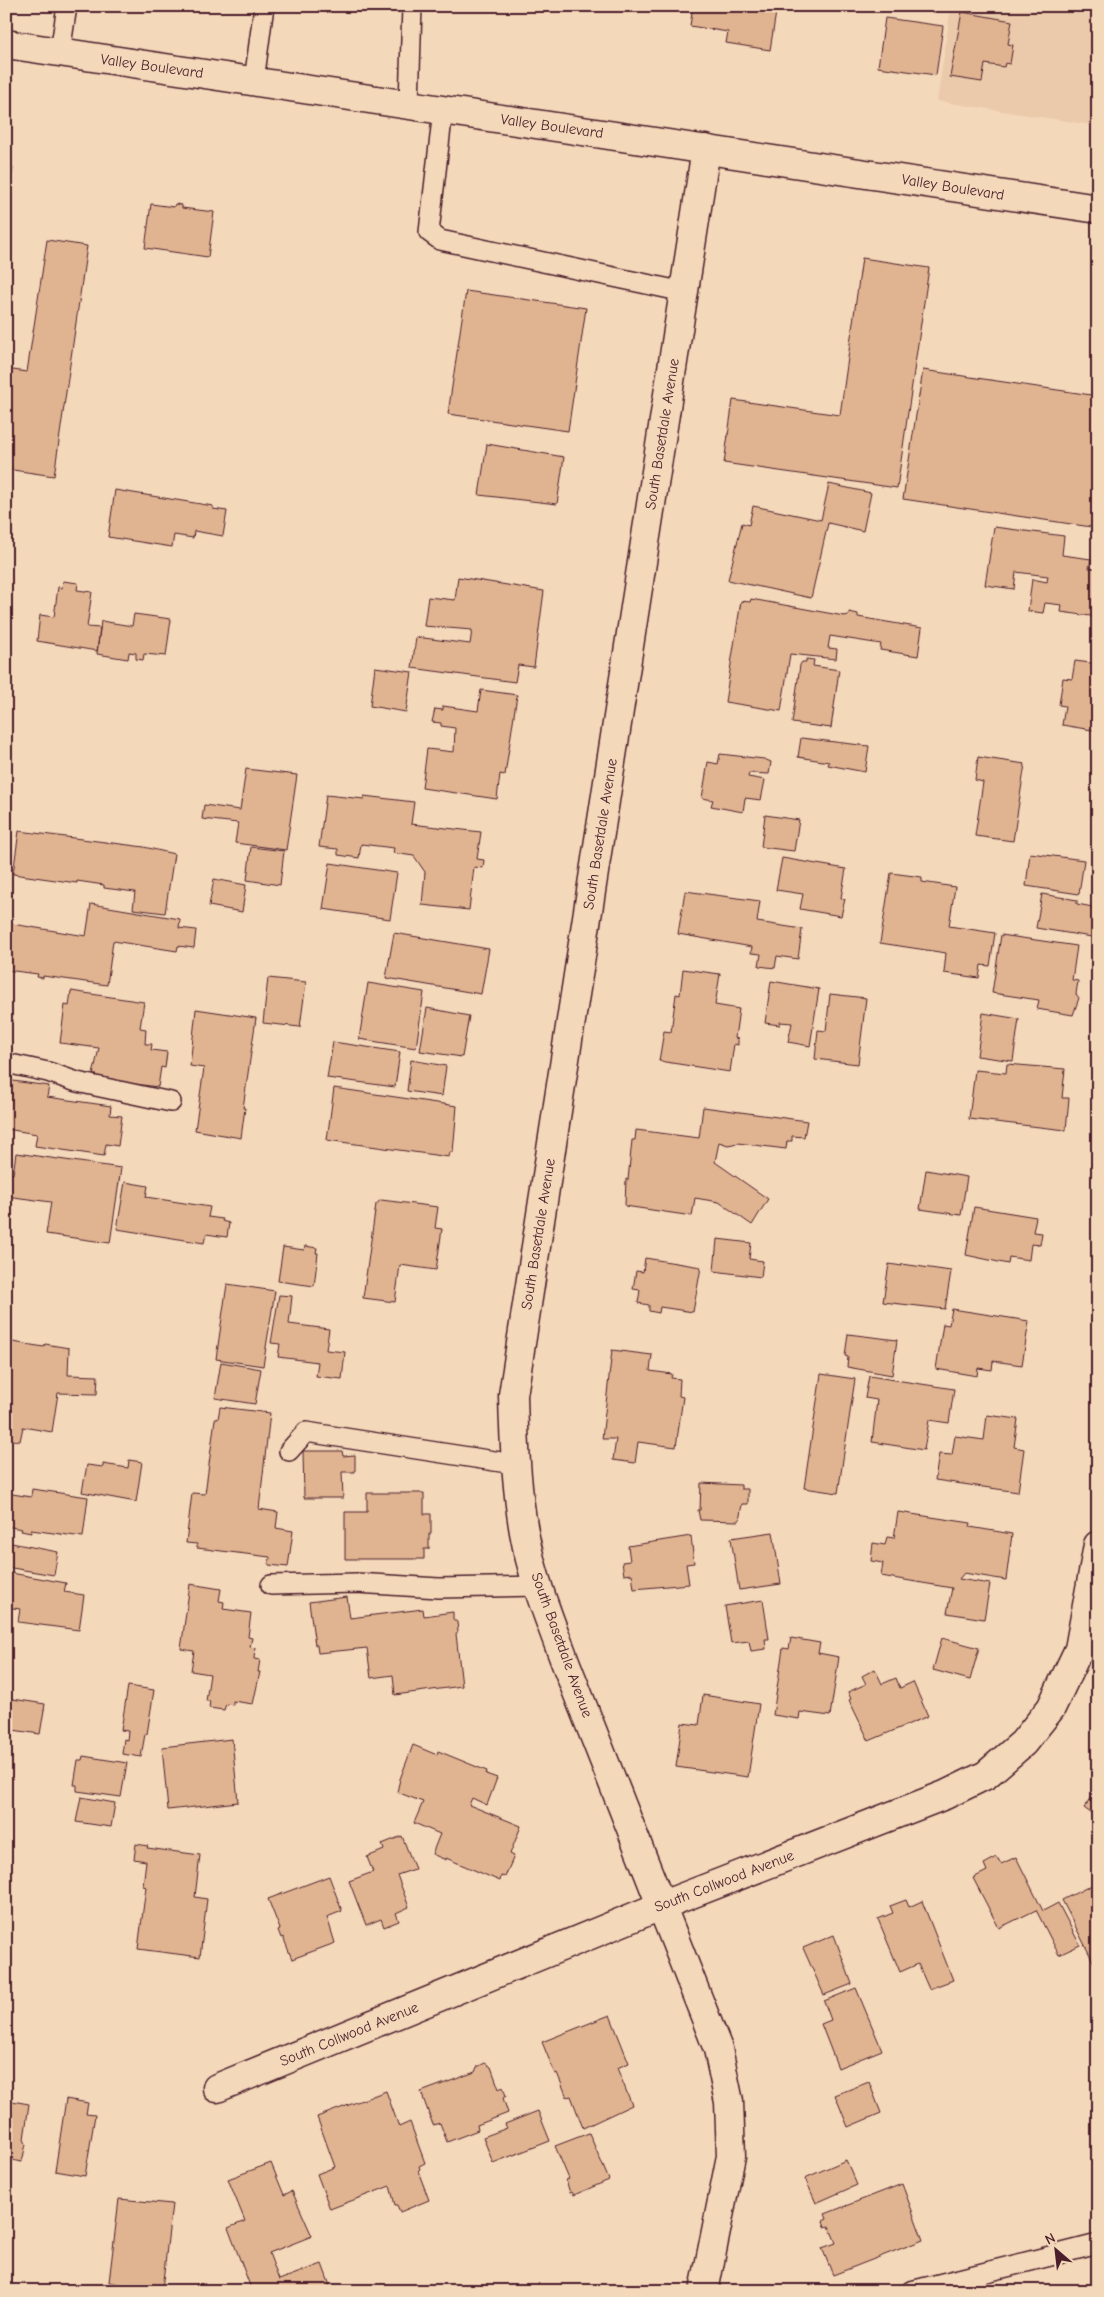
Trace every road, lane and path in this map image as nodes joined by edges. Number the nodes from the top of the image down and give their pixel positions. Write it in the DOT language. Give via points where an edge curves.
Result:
graph roads {
  1 [pos="67,6"];
  2 [pos="264,6"];
  3 [pos="412,6"];
  4 [pos="6,44"];
  5 [pos="60,52"];
  6 [pos="254,82"];
  7 [pos="409,104"];
  8 [pos="443,110"];
  9 [pos="706,149"];
  10 [pos="1098,209"];
  11 [pos="684,292"];
  12 [pos="6,1063"];
  13 [pos="171,1102"];
  14 [pos="289,1451"];
  15 [pos="514,1464"];
  16 [pos="1098,1545"];
  17 [pos="271,1585"];
  18 [pos="539,1586"];
  19 [pos="663,1905"];
  20 [pos="217,2088"];
  21 [pos="1098,2244"];
  22 [pos="704,2291"];
  23 [pos="911,2291"];
  1 -- 5 [label="lane"];
  2 -- 6 [label="lane"];
  3 -- 7 [label="lane"];
  4 -- 5 [label="street, Valley Boulevard"];
  5 -- 6 [label="street, Valley Boulevard"];
  6 -- 7 [label="street, Valley Boulevard"];
  7 -- 8 [label="street, Valley Boulevard"];
  8 -- 9 [label="street, Valley Boulevard"];
  8 -- 11 [label="lane" via="429,232 440,240"];
  9 -- 10 [label="street, Valley Boulevard"];
  9 -- 11 [label="street, South Basetdale Avenue"];
  11 -- 15 [label="street, South Basetdale Avenue" via="513,1395"];
  12 -- 13 [label="lane"];
  14 -- 15 [label="lane" via="306,1432"];
  15 -- 18 [label="street, South Basetdale Avenue" via="524,1534"];
  16 -- 19 [label="street, South Collwood Avenue" via="1080,1649 1050,1708 1023,1743 986,1775 945,1795"];
  17 -- 18 [label="lane"];
  18 -- 19 [label="street, South Basetdale Avenue" via="566,1664"];
  19 -- 20 [label="street, South Collwood Avenue"];
  19 -- 22 [label="street, South Basetdale Avenue" via="718,2049 730,2102 731,2156"];
  21 -- 23 [label="lane"];
}
